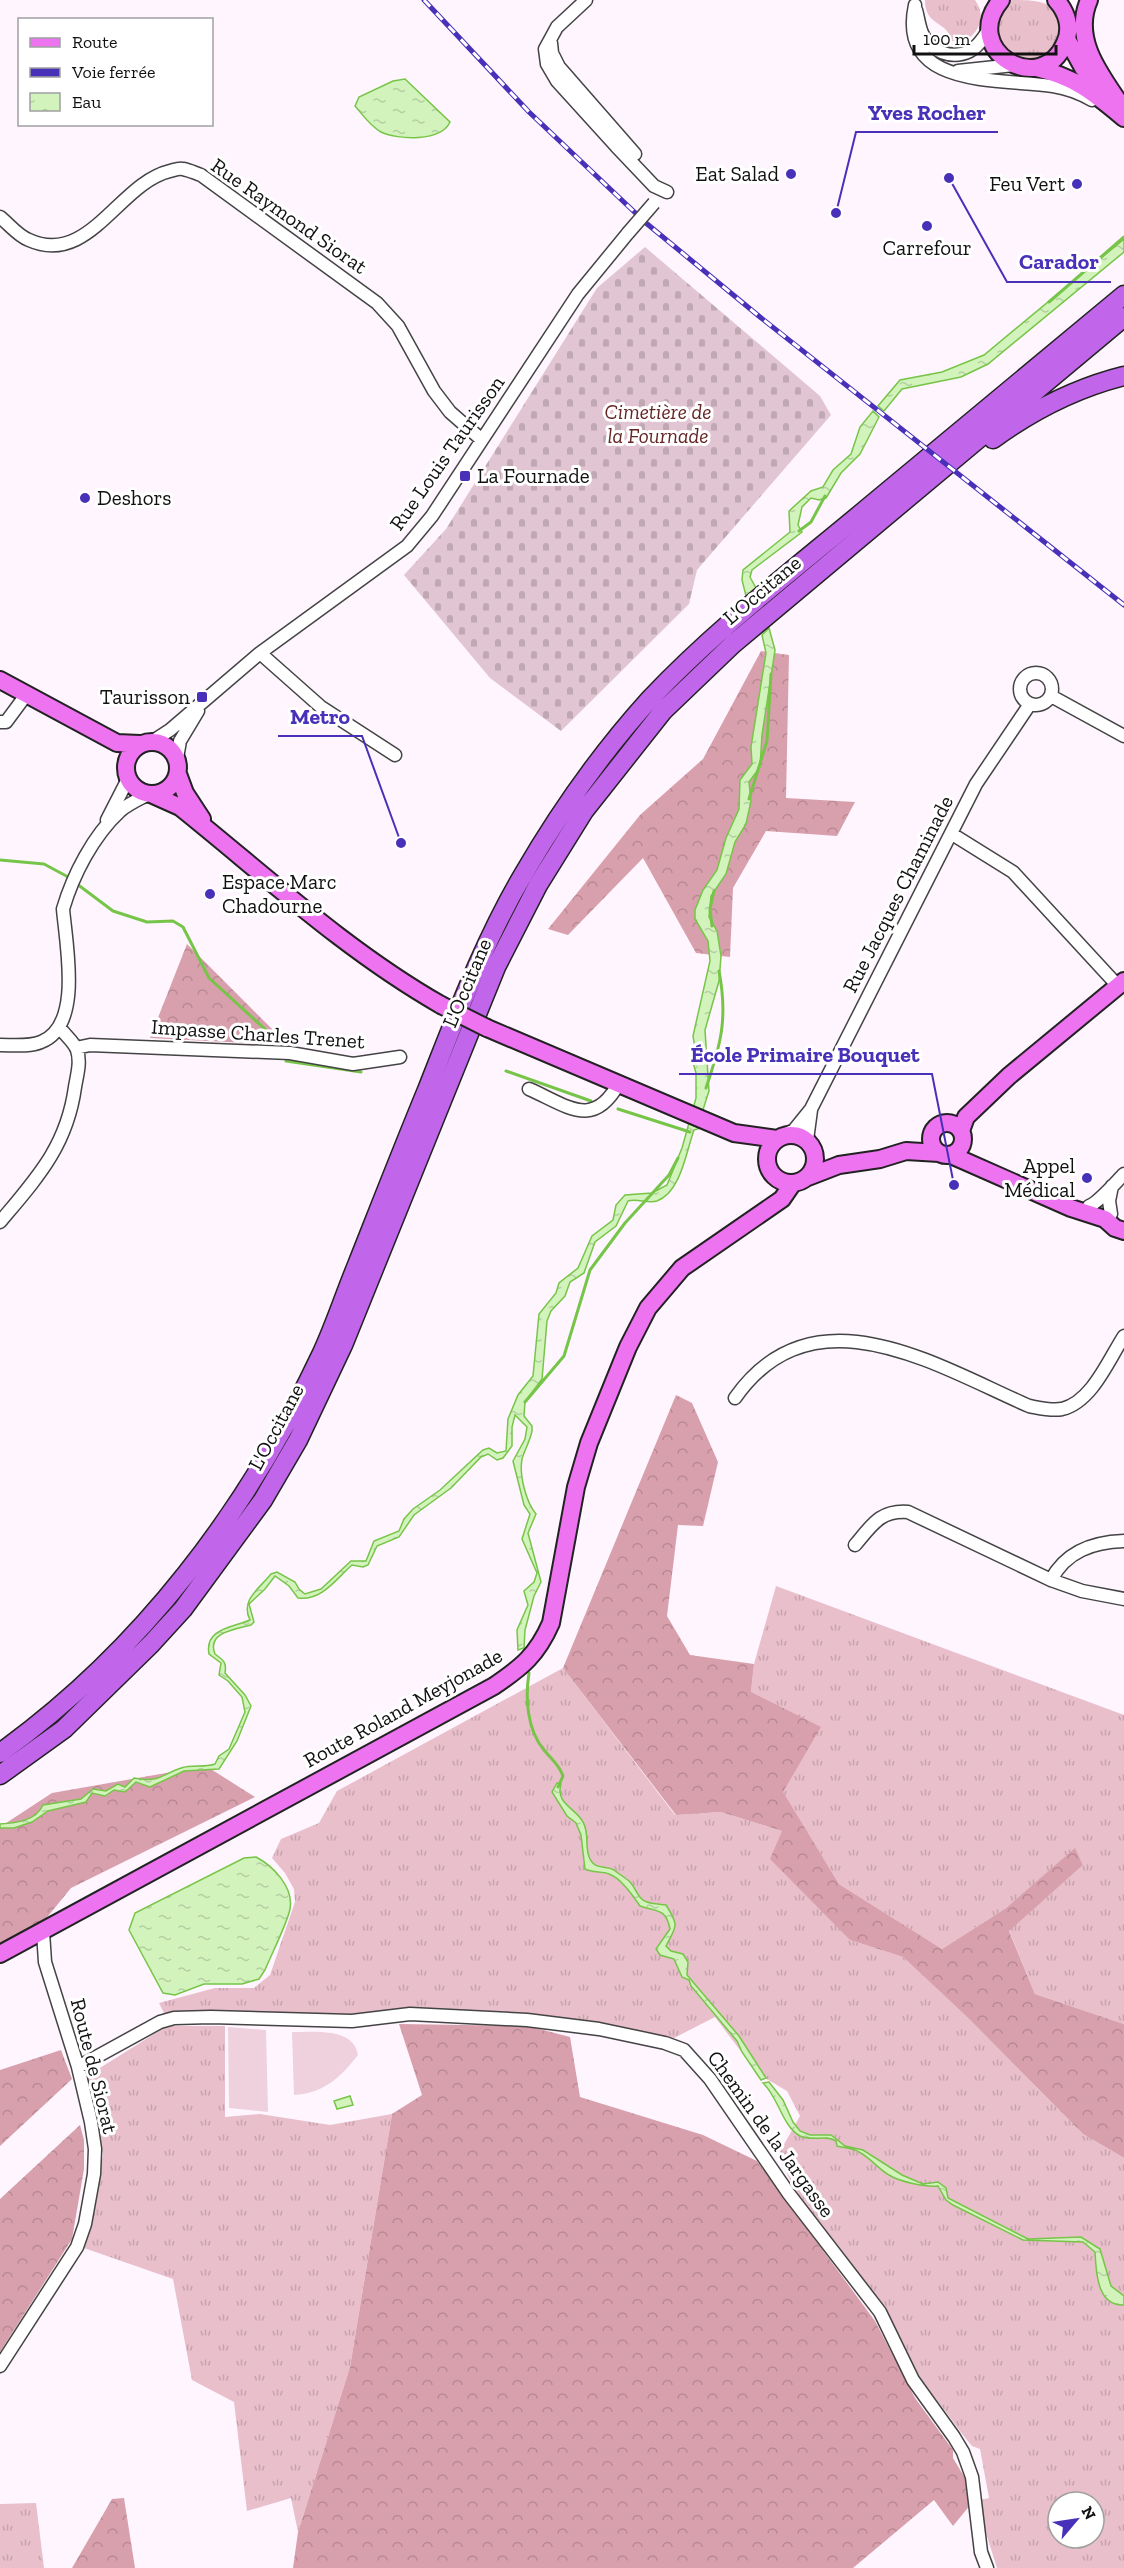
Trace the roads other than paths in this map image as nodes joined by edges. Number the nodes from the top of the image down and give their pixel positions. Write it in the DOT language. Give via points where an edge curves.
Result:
graph roads {
  1 [pos="586,0"];
  2 [pos="981,0"];
  3 [pos="1001,0"];
  4 [pos="1056,0"];
  5 [pos="1077,0"];
  6 [pos="1089,0"];
  7 [pos="915,2"];
  8 [pos="1068,21"];
  9 [pos="990,24"];
  10 [pos="1067,39"];
  11 [pos="1014,65"];
  12 [pos="1036,68"];
  13 [pos="948,71"];
  14 [pos="1122,111"];
  15 [pos="0,217"];
  16 [pos="1124,295"];
  17 [pos="1124,316"];
  18 [pos="1124,376"];
  19 [pos="482,440"];
  20 [pos="924,484"];
  21 [pos="260,653"];
  22 [pos="0,680"];
  23 [pos="26,695"];
  24 [pos="1051,696"];
  25 [pos="204,702"];
  26 [pos="1030,704"];
  27 [pos="0,722"];
  28 [pos="86,728"];
  29 [pos="1124,736"];
  30 [pos="146,743"];
  31 [pos="396,755"];
  32 [pos="177,766"];
  33 [pos="127,774"];
  34 [pos="150,794"];
  35 [pos="105,828"];
  36 [pos="211,832"];
  37 [pos="952,834"];
  38 [pos="1121,984"];
  39 [pos="60,1028"];
  40 [pos="0,1045"];
  41 [pos="76,1048"];
  42 [pos="400,1057"];
  43 [pos="1009,1076"];
  44 [pos="619,1083"];
  45 [pos="529,1089"];
  46 [pos="812,1109"];
  47 [pos="938,1128"];
  48 [pos="734,1133"];
  49 [pos="779,1137"];
  50 [pos="811,1145"];
  51 [pos="954,1145"];
  52 [pos="912,1148"];
  53 [pos="855,1162"];
  54 [pos="769,1167"];
  55 [pos="1124,1174"];
  56 [pos="800,1180"];
  57 [pos="1112,1185"];
  58 [pos="1052,1194"];
  59 [pos="1089,1206"];
  60 [pos="1111,1214"];
  61 [pos="757,1215"];
  62 [pos="0,1222"];
  63 [pos="1124,1226"];
  64 [pos="1124,1231"];
  65 [pos="1124,1336"];
  66 [pos="735,1398"];
  67 [pos="1124,1541"];
  68 [pos="855,1545"];
  69 [pos="1051,1580"];
  70 [pos="1124,1599"];
  71 [pos="0,1753"];
  72 [pos="0,1775"];
  73 [pos="43,1932"];
  74 [pos="0,1954"];
  75 [pos="78,2067"];
  76 [pos="0,2366"];
  77 [pos="987,2568"];
  1 -- 19 [label="street, Rue Louis Taurisson, bridge" via="557,27 551,39 552,53 559,67 667,192 578,294"];
  2 -- 9 [label="main road"];
  3 -- 9 [label="main road"];
  4 -- 8 [label="main road"];
  5 -- 8 [label="main road"];
  6 -- 14 [label="main road" via="1083,23 1085,40"];
  7 -- 9 [label="street" via="922,33 942,53 970,50 979,44"];
  7 -- 13 [label="street" via="911,23 917,46 929,61"];
  8 -- 10 [label="main road"];
  9 -- 11 [label="main road" via="990,38 999,54"];
  10 -- 12 [label="main road" via="1056,58"];
  10 -- 14 [label="main road" via="1093,81"];
  11 -- 12 [label="main road"];
  11 -- 13 [label="street"];
  12 -- 14 [label="main road" via="1067,76"];
  13 -- 14 [label="street" via="979,79 1065,88"];
  15 -- 19 [label="street, Rue Raymond Siorat" via="27,240 49,246 65,244 84,236 142,184 160,173 182,168 201,176 377,303 398,326 450,412"];
  16 -- 71 [label="highway, L'Occitane" via="725,629 650,700 612,745 571,799 522,876 481,956 323,1350 245,1495 148,1621 59,1707"];
  17 -- 20 [label="highway, L'Occitane"];
  18 -- 20 [label="highway" via="1069,394 1042,408"];
  19 -- 21 [label="street, Rue Louis Taurisson" via="432,516 407,546"];
  20 -- 72 [label="highway, L'Occitane" via="734,644 663,711 584,811 538,885 496,967 343,1346 298,1440 263,1500 183,1609 151,1644 64,1729"];
  21 -- 25 [label="street, Rue Louis Taurisson"];
  21 -- 31 [label="street" via="321,707"];
  22 -- 23 [label="main road"];
  23 -- 27 [label="street" via="6,722"];
  23 -- 28 [label="main road"];
  24 -- 26 [label="street" via="1043,704"];
  24 -- 26 [label="street" via="1053,686 1049,678 1032,673 1023,679 1020,688"];
  24 -- 29 [label="street"];
  25 -- 30 [label="street"];
  25 -- 32 [label="street" via="180,741"];
  26 -- 37 [label="street, Rue Jacques Chaminade" via="976,784"];
  28 -- 30 [label="main road" via="117,743"];
  28 -- 33 [label="main road" via="107,746"];
  30 -- 32 [label="main road" via="167,746"];
  30 -- 33 [label="main road" via="129,755"];
  32 -- 34 [label="main road" via="176,781 165,791"];
  32 -- 36 [label="main road" via="185,793"];
  33 -- 34 [label="main road" via="140,791"];
  33 -- 35 [label="street"];
  34 -- 35 [label="street" via="122,809"];
  34 -- 36 [label="main road" via="180,807"];
  35 -- 39 [label="street" via="67,894 63,909 68,1007"];
  36 -- 44 [label="main road, bridge" via="336,936 409,987 487,1028"];
  37 -- 38 [label="street" via="1013,872"];
  37 -- 46 [label="street, Rue Jacques Chaminade"];
  38 -- 43 [label="main road"];
  39 -- 40 [label="street" via="51,1037 32,1045"];
  39 -- 41 [label="street"];
  41 -- 42 [label="street, Impasse Charles Trenet" via="90,1045 251,1050 353,1064"];
  41 -- 62 [label="street" via="78,1072 72,1114 64,1135"];
  43 -- 47 [label="main road"];
  43 -- 51 [label="main road" via="966,1117"];
  44 -- 45 [label="street" via="605,1105 592,1112"];
  44 -- 48 [label="main road"];
  46 -- 49 [label="street, Rue Jacques Chaminade" via="794,1130"];
  46 -- 50 [label="street, Rue Jacques Chaminade"];
  47 -- 51 [label="main road" via="953,1124"];
  47 -- 51 [label="main road" via="933,1146"];
  47 -- 52 [label="main road"];
  48 -- 49 [label="main road"];
  48 -- 54 [label="main road" via="751,1145"];
  49 -- 50 [label="main road" via="795,1134"];
  49 -- 54 [label="main road" via="768,1150"];
  50 -- 53 [label="main road"];
  50 -- 56 [label="main road" via="815,1165"];
  51 -- 52 [label="main road"];
  51 -- 58 [label="main road"];
  52 -- 53 [label="main road" via="880,1159"];
  53 -- 56 [label="main road"];
  54 -- 56 [label="main road" via="780,1180"];
  54 -- 61 [label="main road, Route Roland Meyjonade" via="770,1190"];
  55 -- 57 [label="street"];
  56 -- 61 [label="main road, Route Roland Meyjonade"];
  57 -- 59 [label="street"];
  57 -- 60 [label="street"];
  58 -- 59 [label="main road"];
  58 -- 64 [label="main road" via="1080,1212 1105,1219"];
  59 -- 60 [label="main road"];
  60 -- 63 [label="main road"];
  61 -- 73 [label="main road, Route Roland Meyjonade" via="682,1268 648,1308 628,1347 589,1443 576,1487 551,1623 531,1658 494,1686"];
  65 -- 66 [label="street" via="1092,1387 1063,1408 1029,1406 886,1345 845,1339 786,1353 747,1380"];
  67 -- 69 [label="street" via="1102,1541 1084,1547 1070,1556"];
  68 -- 69 [label="street" via="883,1515 908,1512"];
  69 -- 70 [label="street"];
  73 -- 74 [label="main road, Route Roland Meyjonade"];
  73 -- 75 [label="street, Route de Siorat" via="45,1962"];
  75 -- 76 [label="street, Route de Siorat" via="95,2149 85,2224 78,2247"];
  75 -- 77 [label="street, Chemin de la Jargasse" via="174,2018 352,2021 410,2014 527,2020 599,2029 684,2050 710,2079 789,2194 880,2312 913,2380 963,2452 972,2477 981,2552"];
}
